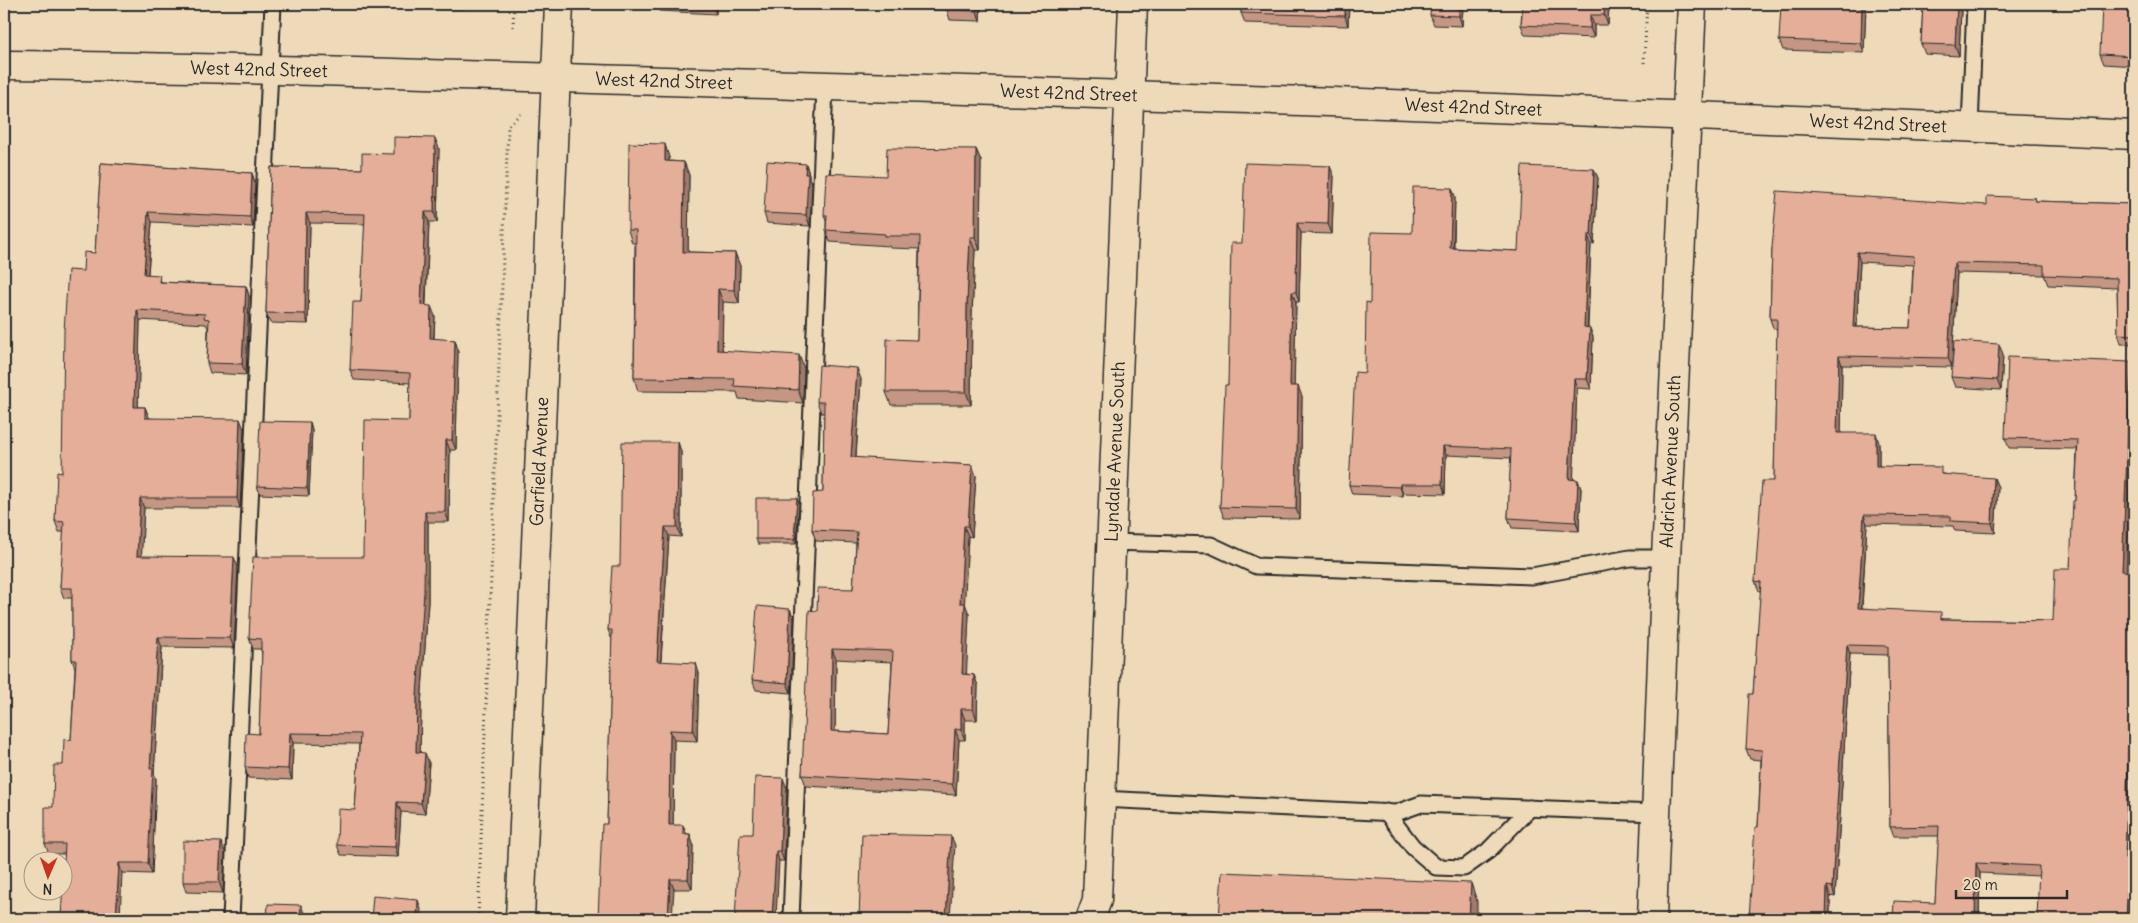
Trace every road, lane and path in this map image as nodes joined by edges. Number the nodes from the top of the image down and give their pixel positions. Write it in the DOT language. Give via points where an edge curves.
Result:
graph roads {
  1 [pos="273,4"];
  2 [pos="514,4"];
  3 [pos="559,4"];
  4 [pos="1133,4"];
  5 [pos="1647,4"];
  6 [pos="1692,4"];
  7 [pos="1974,4"];
  8 [pos="513,27"];
  9 [pos="1644,63"];
  10 [pos="4,65"];
  11 [pos="270,71"];
  12 [pos="556,77"];
  13 [pos="825,86"];
  14 [pos="1129,94"];
  15 [pos="524,110"];
  16 [pos="1687,115"];
  17 [pos="1970,128"];
  18 [pos="2134,135"];
  19 [pos="1110,542"];
  20 [pos="1666,558"];
  21 [pos="1100,799"];
  22 [pos="1530,808"];
  23 [pos="1386,812"];
  24 [pos="1656,813"];
  25 [pos="1097,913"];
  26 [pos="231,919"];
  27 [pos="478,919"];
  28 [pos="520,919"];
  29 [pos="791,919"];
  30 [pos="1652,919"];
  1 -- 11 [label="lane"];
  2 -- 8 [label="path"];
  3 -- 12 [label="street, Garfield Avenue"];
  4 -- 14 [label="street, Lyndale Avenue South"];
  5 -- 9 [label="path"];
  6 -- 16 [label="street, Aldrich Avenue South"];
  7 -- 17 [label="lane"];
  10 -- 11 [label="street, West 42nd Street"];
  11 -- 12 [label="street, West 42nd Street"];
  11 -- 26 [label="lane"];
  12 -- 13 [label="street, West 42nd Street"];
  12 -- 28 [label="street, Garfield Avenue"];
  13 -- 14 [label="street, West 42nd Street"];
  13 -- 29 [label="lane"];
  14 -- 16 [label="street, West 42nd Street"];
  14 -- 19 [label="street, Lyndale Avenue South"];
  15 -- 27 [label="path" via="508,126"];
  16 -- 17 [label="street, West 42nd Street"];
  16 -- 20 [label="street, Aldrich Avenue South"];
  17 -- 18 [label="street, West 42nd Street"];
  19 -- 20 [label="lane" via="1211,545 1256,566 1532,576 1630,558"];
  19 -- 21 [label="street, Lyndale Avenue South"];
  20 -- 24 [label="street, Aldrich Avenue South"];
  21 -- 23 [label="lane"];
  21 -- 25 [label="street, Lyndale Avenue South"];
  22 -- 23 [label="lane" via="1422,804 1396,813"];
  22 -- 23 [label="lane" via="1488,851 1464,868 1436,867 1413,847"];
  22 -- 24 [label="lane"];
  24 -- 30 [label="street, Aldrich Avenue South"];
}
